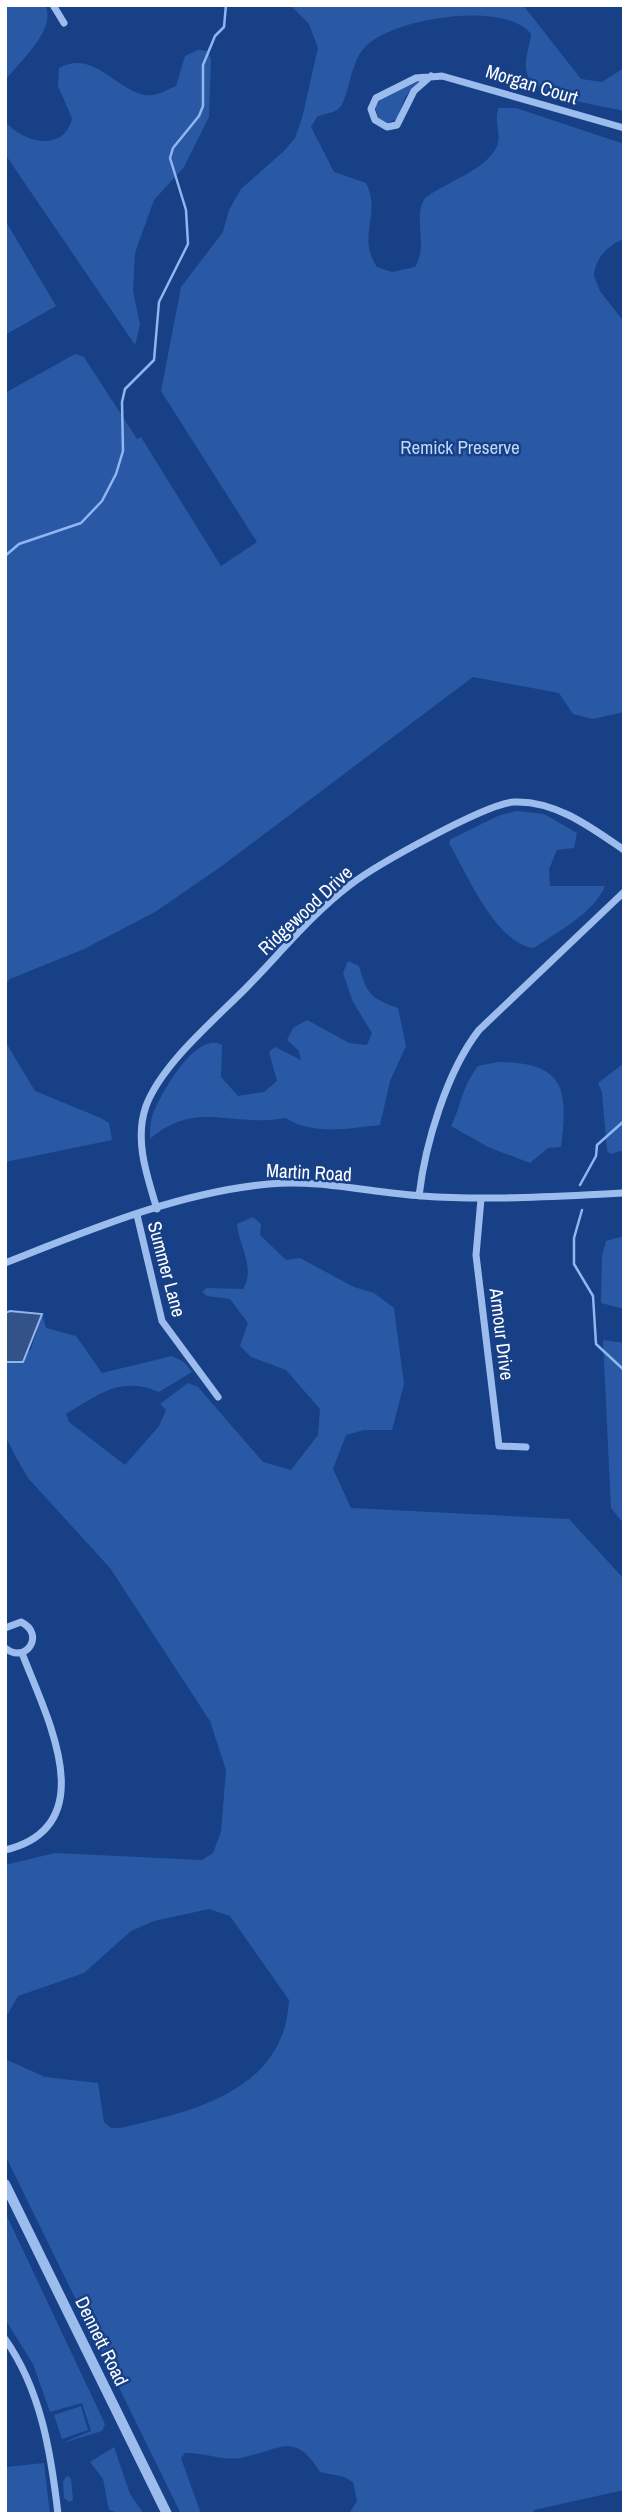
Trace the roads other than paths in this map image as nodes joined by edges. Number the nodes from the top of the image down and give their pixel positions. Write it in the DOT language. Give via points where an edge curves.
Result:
graph roads {
  1 [pos="53,5"];
  2 [pos="64,23"];
  3 [pos="431,76"];
  4 [pos="624,128"];
  5 [pos="624,850"];
  6 [pos="624,892"];
  7 [pos="624,1193"];
  8 [pos="419,1196"];
  9 [pos="481,1199"];
  10 [pos="157,1209"];
  11 [pos="137,1215"];
  12 [pos="5,1263"];
  13 [pos="218,1397"];
  14 [pos="526,1447"];
  15 [pos="5,1628"];
  16 [pos="5,1648"];
  17 [pos="22,1653"];
  18 [pos="5,1850"];
  19 [pos="5,2184"];
  20 [pos="5,2339"];
  21 [pos="58,2514"];
  22 [pos="167,2514"];
  1 -- 2 [label="street"];
  3 -- 3 [label="street, Morgan Court" via="416,78 376,98 371,109 375,120 387,127 397,125 414,91"];
  3 -- 4 [label="street, Morgan Court" via="457,78"];
  5 -- 10 [label="street, Ridgewood Drive" via="554,809 510,802 484,810 349,886 230,1004 157,1086 143,1117 141,1136"];
  6 -- 8 [label="street" via="479,1030 461,1053 422,1171"];
  7 -- 9 [label="street, Martin Road"];
  8 -- 9 [label="street, Martin Road"];
  8 -- 10 [label="street, Martin Road" via="273,1184 204,1195"];
  9 -- 14 [label="street, Armour Drive" via="476,1255 499,1446"];
  10 -- 11 [label="street, Martin Road"];
  11 -- 12 [label="street, Martin Road"];
  11 -- 13 [label="street, Summer Lane" via="162,1321"];
  15 -- 17 [label="street" via="17,1622 31,1629 32,1646"];
  16 -- 17 [label="street"];
  17 -- 18 [label="street" via="59,1759 62,1785 58,1808 48,1825 26,1843"];
  19 -- 22 [label="street, Dennett Road"];
  20 -- 21 [label="street" via="38,2408"];
}
